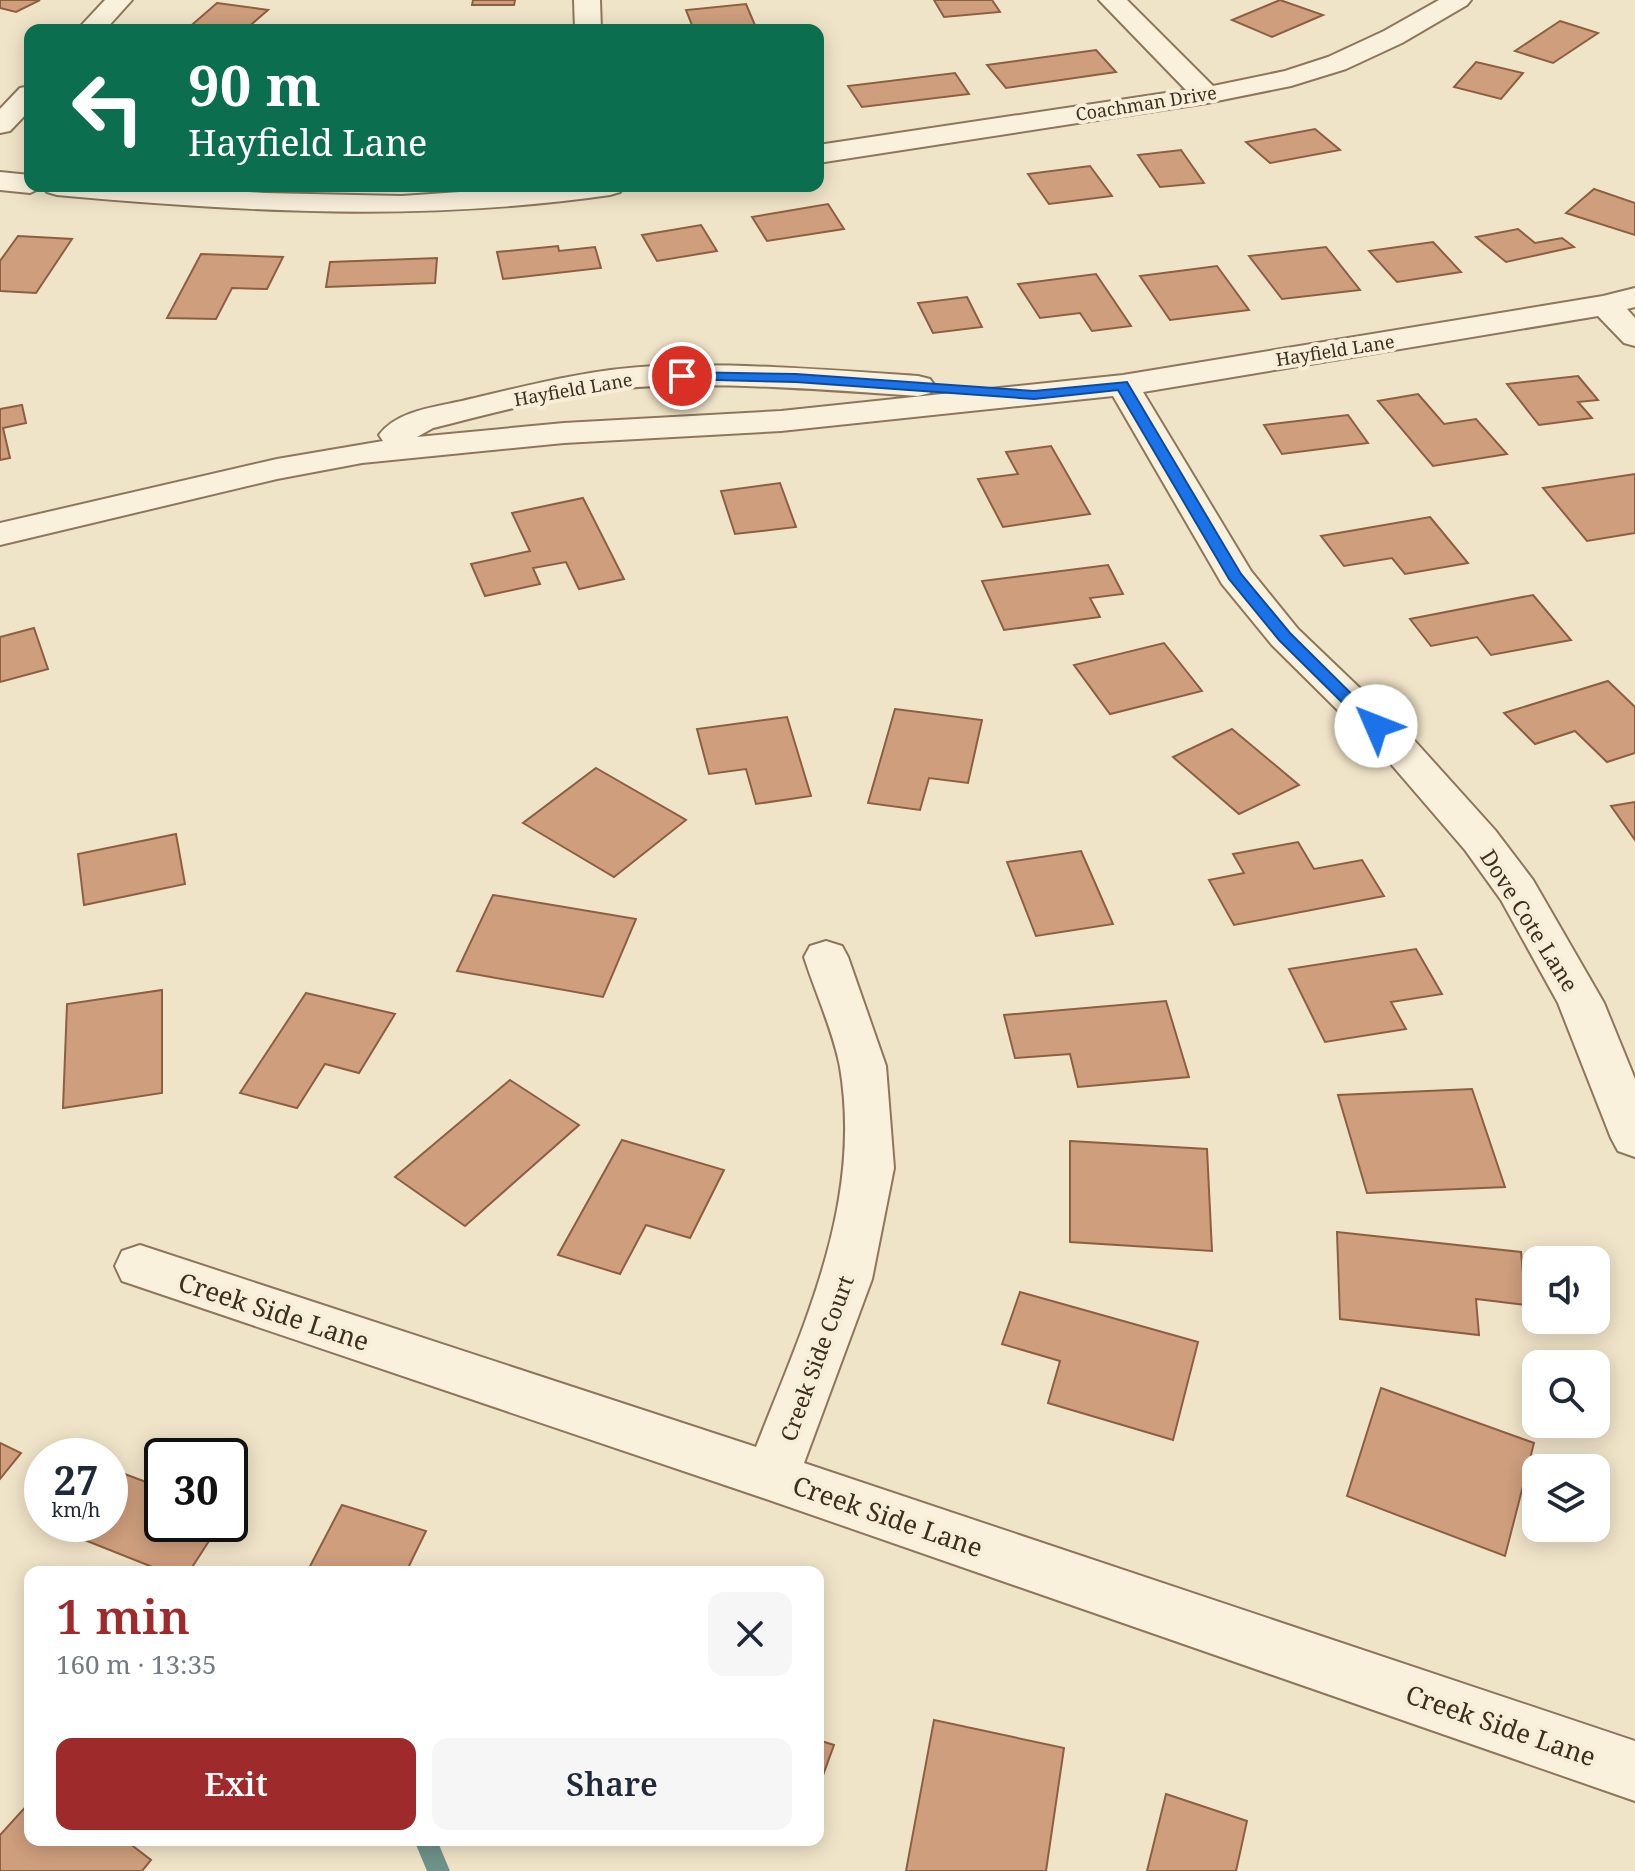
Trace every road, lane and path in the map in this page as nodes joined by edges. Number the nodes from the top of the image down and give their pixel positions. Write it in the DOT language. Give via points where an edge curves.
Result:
graph roads {
  1 [pos="119,0"];
  2 [pos="587,0"];
  3 [pos="1112,0"];
  4 [pos="1458,0"];
  5 [pos="96,24"];
  6 [pos="588,24"];
  7 [pos="1207,95"];
  8 [pos="24,100"];
  9 [pos="0,125"];
  10 [pos="824,153"];
  11 [pos="0,181"];
  12 [pos="24,183"];
  13 [pos="120,192"];
  14 [pos="567,192"];
  15 [pos="1620,301"];
  16 [pos="1635,336"];
  17 [pos="1123,385"];
  18 [pos="1034,395"];
  19 [pos="362,453"];
  20 [pos="0,534"];
  21 [pos="826,957"];
  22 [pos="1635,1138"];
  23 [pos="140,1266"];
  24 [pos="772,1477"];
  25 [pos="1635,1771"];
  1 -- 5 [label="street"];
  2 -- 6 [label="street"];
  3 -- 7 [label="street"];
  4 -- 7 [label="street, Coachman Drive" via="1337,63"];
  7 -- 10 [label="street, Coachman Drive"];
  8 -- 9 [label="street"];
  11 -- 12 [label="street"];
  13 -- 14 [label="street" via="370,206"];
  15 -- 16 [label="street"];
  15 -- 17 [label="street, Hayfield Lane"];
  17 -- 18 [label="street, Hayfield Lane"];
  17 -- 22 [label="street, Dove Cote Lane" via="1235,576 1285,637 1399,748 1518,891 1581,1003"];
  18 -- 19 [label="street, Hayfield Lane" via="781,421 564,433"];
  18 -- 19 [label="street, Hayfield Lane" via="796,378 653,376 544,391 421,421"];
  19 -- 20 [label="street, Hayfield Lane"];
  21 -- 24 [label="street, Creek Side Court" via="863,1066 870,1168 847,1279"];
  23 -- 24 [label="street, Creek Side Lane"];
  24 -- 25 [label="street, Creek Side Lane"];
}
